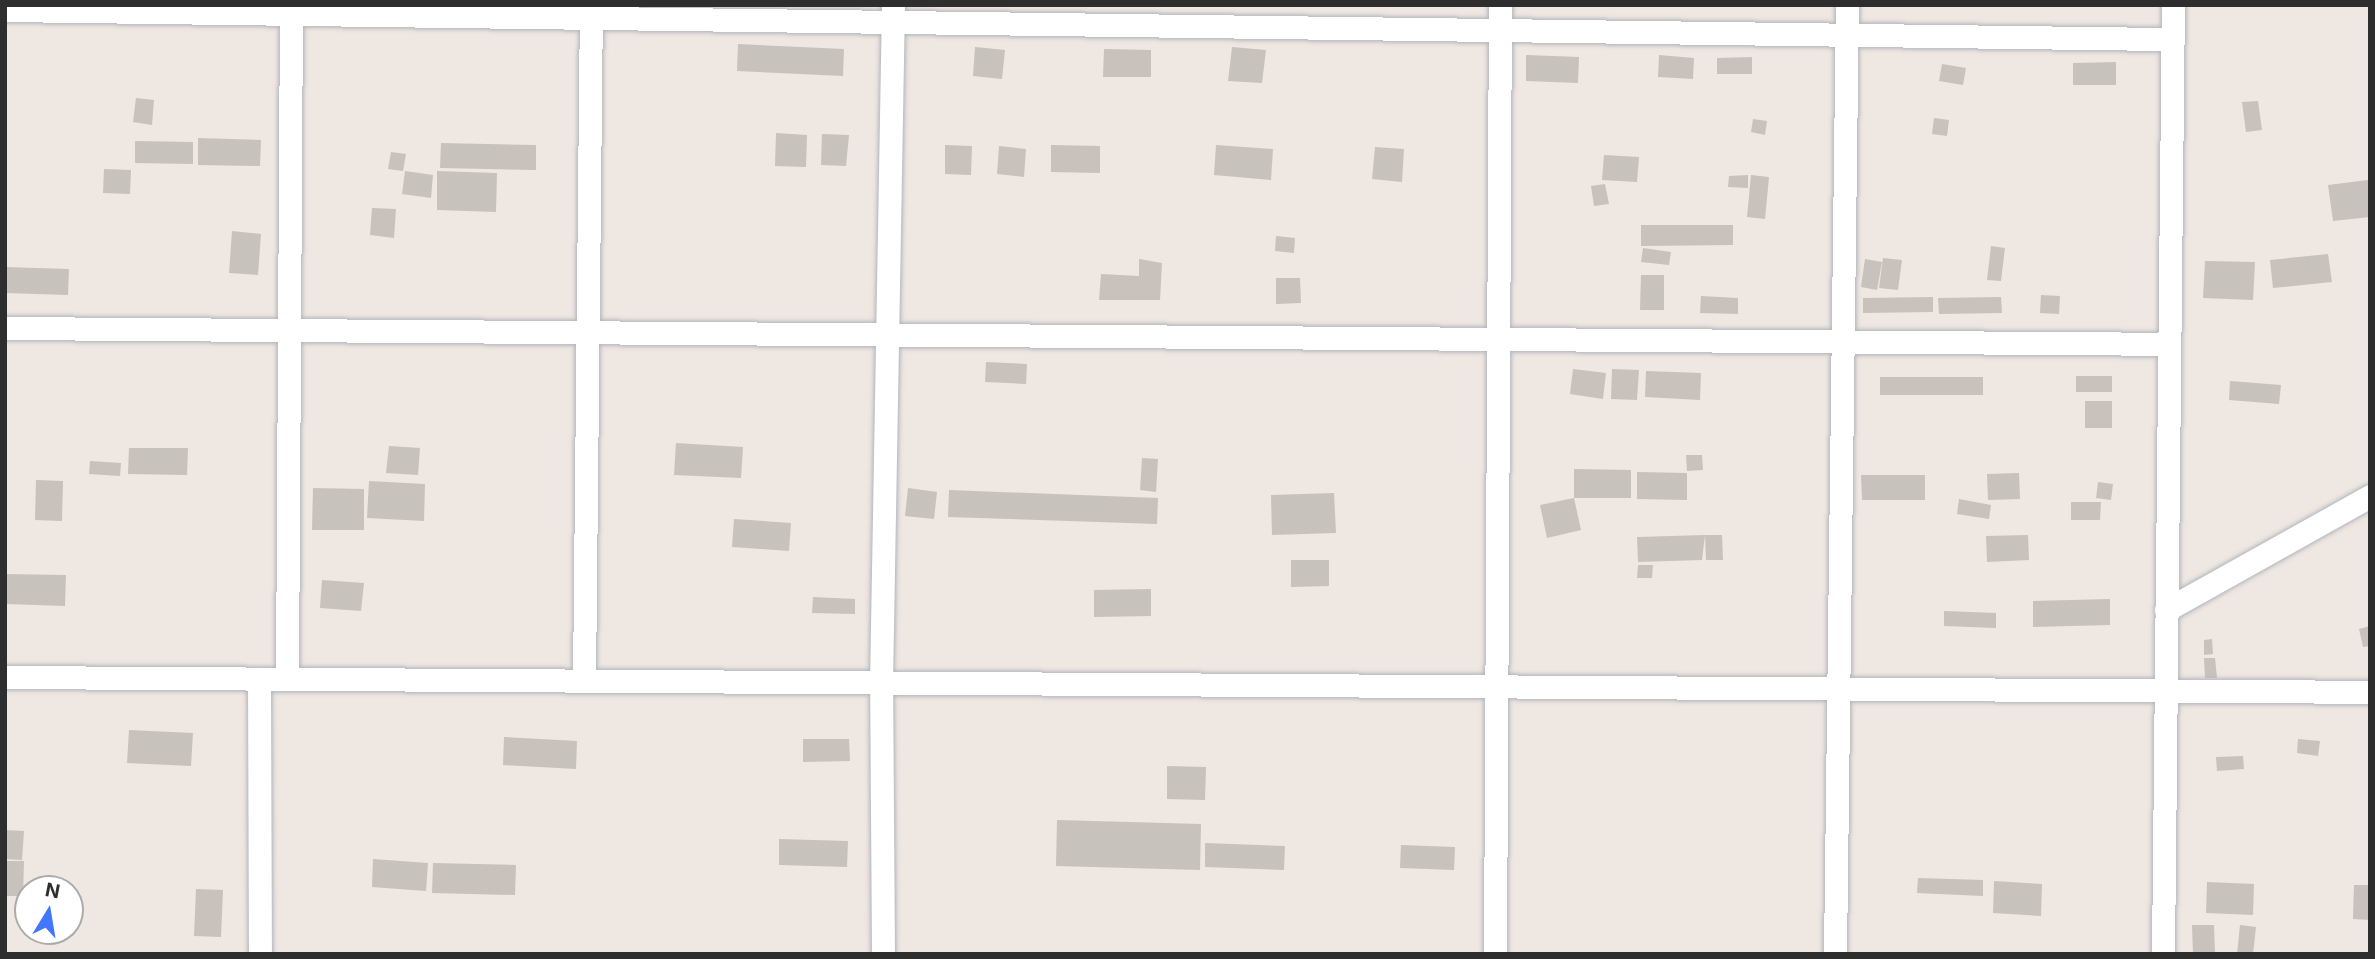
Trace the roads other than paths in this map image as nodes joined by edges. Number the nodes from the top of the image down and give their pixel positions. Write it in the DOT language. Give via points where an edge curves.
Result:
graph roads {
  1 [pos="1500,5"];
  2 [pos="1847,5"];
  3 [pos="2173,5"];
  4 [pos="5,10"];
  5 [pos="290,10"];
  6 [pos="591,12"];
  7 [pos="893,14"];
  8 [pos="1500,30"];
  9 [pos="1847,35"];
  10 [pos="2173,39"];
  11 [pos="5,328"];
  12 [pos="289,330"];
  13 [pos="588,332"];
  14 [pos="890,335"];
  15 [pos="1498,339"];
  16 [pos="1843,341"];
  17 [pos="2169,344"];
  18 [pos="2370,496"];
  19 [pos="2166,610"];
  20 [pos="5,677"];
  21 [pos="259,679"];
  22 [pos="287,679"];
  23 [pos="584,681"];
  24 [pos="881,684"];
  25 [pos="1496,687"];
  26 [pos="1838,689"];
  27 [pos="2165,691"];
  28 [pos="2370,692"];
  29 [pos="260,954"];
  30 [pos="883,954"];
  31 [pos="1494,954"];
  32 [pos="1835,954"];
  33 [pos="2163,954"];
  1 -- 8 [label="street"];
  2 -- 9 [label="street"];
  3 -- 10 [label="street"];
  4 -- 5 [label="street"];
  5 -- 6 [label="street"];
  5 -- 12 [label="street"];
  6 -- 7 [label="street"];
  6 -- 13 [label="street"];
  7 -- 8 [label="street"];
  7 -- 14 [label="street"];
  8 -- 9 [label="street"];
  8 -- 15 [label="street"];
  9 -- 10 [label="street"];
  9 -- 16 [label="street"];
  10 -- 17 [label="street"];
  11 -- 12 [label="street"];
  12 -- 13 [label="street"];
  12 -- 22 [label="street"];
  13 -- 14 [label="street"];
  13 -- 23 [label="street"];
  14 -- 15 [label="street"];
  14 -- 24 [label="street"];
  15 -- 16 [label="street"];
  15 -- 25 [label="street"];
  16 -- 17 [label="street"];
  16 -- 26 [label="street"];
  17 -- 19 [label="street"];
  18 -- 19 [label="street"];
  19 -- 27 [label="street"];
  20 -- 21 [label="street"];
  21 -- 22 [label="street"];
  21 -- 29 [label="street"];
  22 -- 23 [label="street"];
  23 -- 24 [label="street"];
  24 -- 25 [label="street"];
  24 -- 30 [label="street"];
  25 -- 26 [label="street"];
  25 -- 31 [label="street"];
  26 -- 27 [label="street"];
  26 -- 32 [label="street"];
  27 -- 28 [label="street"];
  27 -- 33 [label="street"];
}
